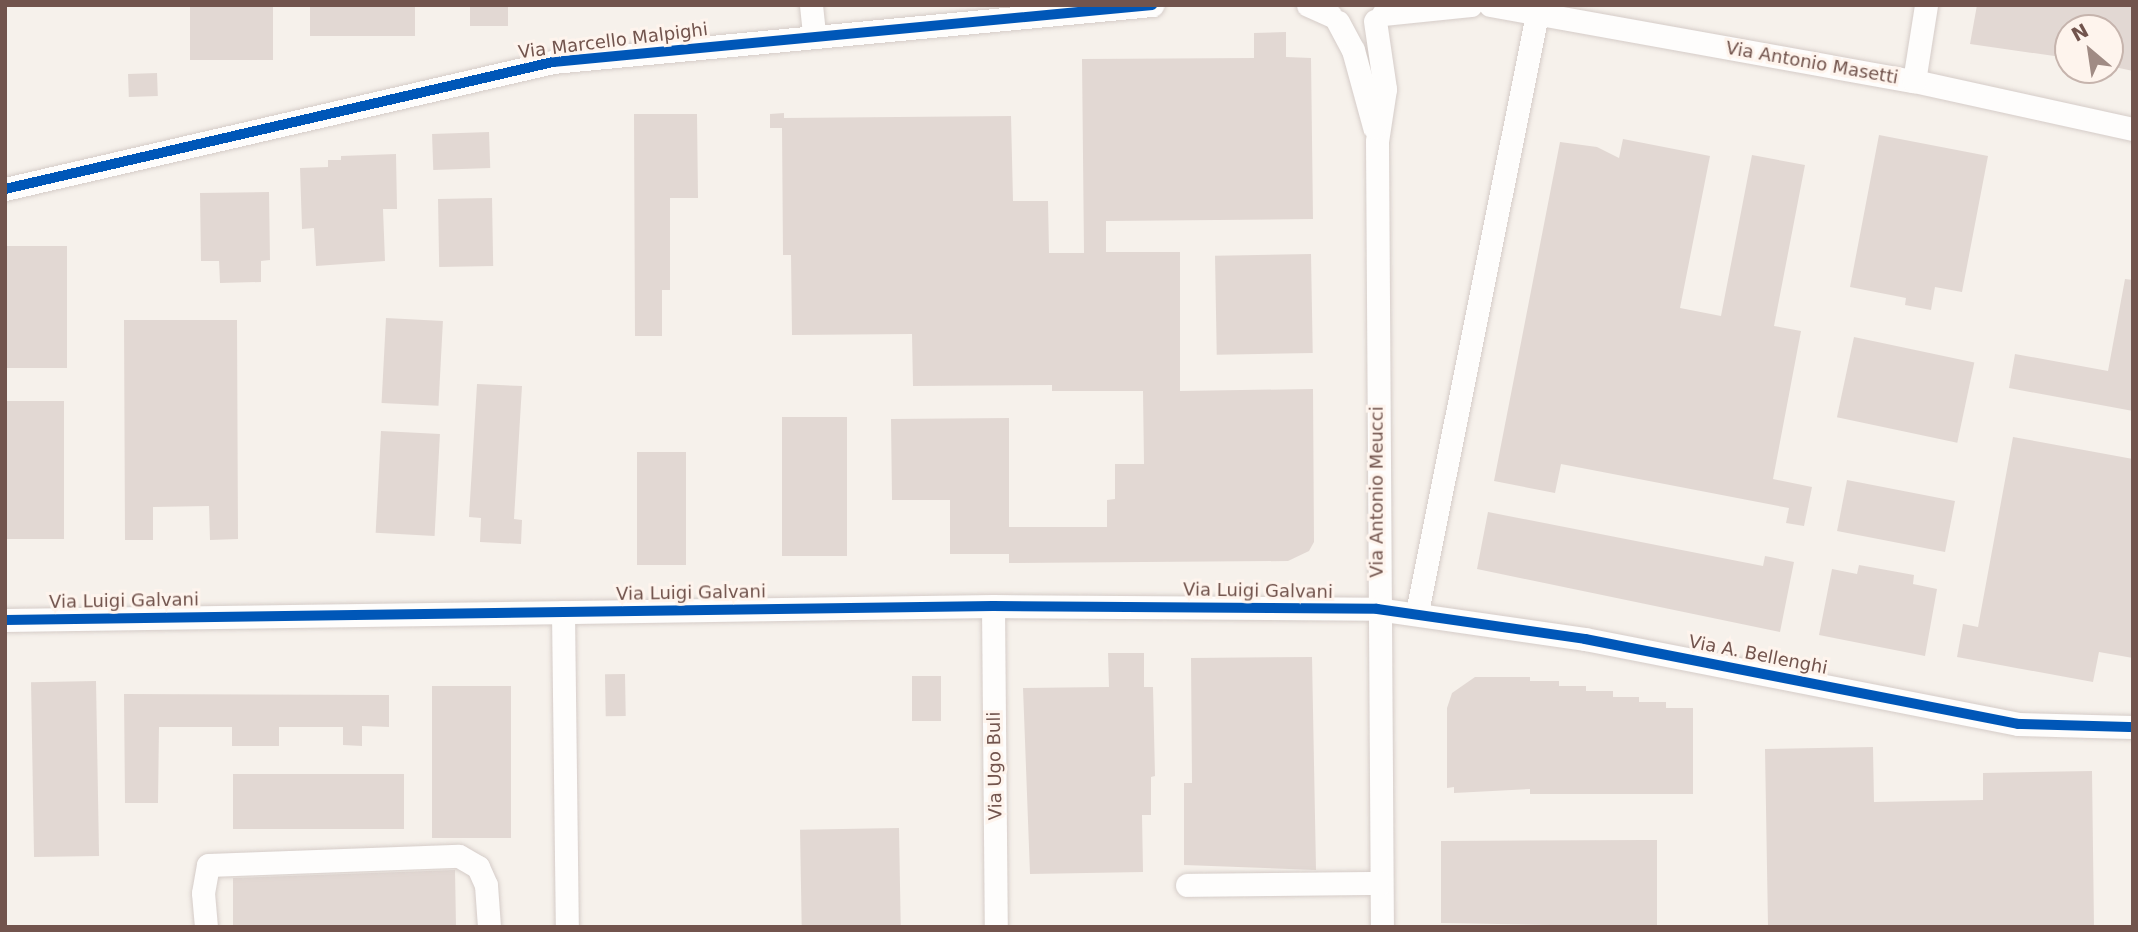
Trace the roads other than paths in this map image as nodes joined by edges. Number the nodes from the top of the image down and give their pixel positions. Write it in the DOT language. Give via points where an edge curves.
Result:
graph roads {
  1 [pos="811,5"];
  2 [pos="1152,5"];
  3 [pos="1308,5"];
  4 [pos="1471,5"];
  5 [pos="1490,5"];
  6 [pos="1926,5"];
  7 [pos="1330,14"];
  8 [pos="1382,14"];
  9 [pos="1538,14"];
  10 [pos="814,36"];
  11 [pos="1914,81"];
  12 [pos="2133,129"];
  13 [pos="1377,141"];
  14 [pos="5,189"];
  15 [pos="993,606"];
  16 [pos="1377,609"];
  17 [pos="563,612"];
  18 [pos="1417,612"];
  19 [pos="5,620"];
  20 [pos="2133,727"];
  21 [pos="1381,883"];
  22 [pos="1187,886"];
  23 [pos="206,927"];
  24 [pos="489,927"];
  25 [pos="567,927"];
  26 [pos="996,927"];
  27 [pos="1382,927"];
  1 -- 10 [label="street"];
  2 -- 10 [label="street, Via Marcello Malpighi"];
  3 -- 7 [label="street"];
  4 -- 8 [label="street"];
  5 -- 9 [label="street, Via Antonio Masetti"];
  6 -- 11 [label="street"];
  7 -- 8 [label="street" via="1354,27"];
  7 -- 13 [label="street, Via Antonio Meucci" via="1353,51"];
  8 -- 13 [label="street, Via Antonio Meucci" via="1385,89"];
  9 -- 11 [label="street, Via Antonio Masetti"];
  9 -- 18 [label="street"];
  10 -- 14 [label="street, Via Marcello Malpighi" via="553,62"];
  11 -- 12 [label="street, Via Antonio Masetti"];
  13 -- 16 [label="street, Via Antonio Meucci"];
  15 -- 16 [label="street, Via Luigi Galvani"];
  15 -- 17 [label="street, Via Luigi Galvani"];
  15 -- 26 [label="street, Via Ugo Buli"];
  16 -- 18 [label="street, Via A. Bellenghi"];
  16 -- 21 [label="street, Via Antonio Meucci"];
  17 -- 19 [label="street, Via Luigi Galvani"];
  17 -- 25 [label="street"];
  18 -- 20 [label="street, Via A. Bellenghi" via="1585,639 2018,724"];
  21 -- 22 [label="street"];
  21 -- 27 [label="street, Via Antonio Meucci"];
  23 -- 24 [label="street" via="203,893 208,865 459,856 478,867 486,885"];
}
